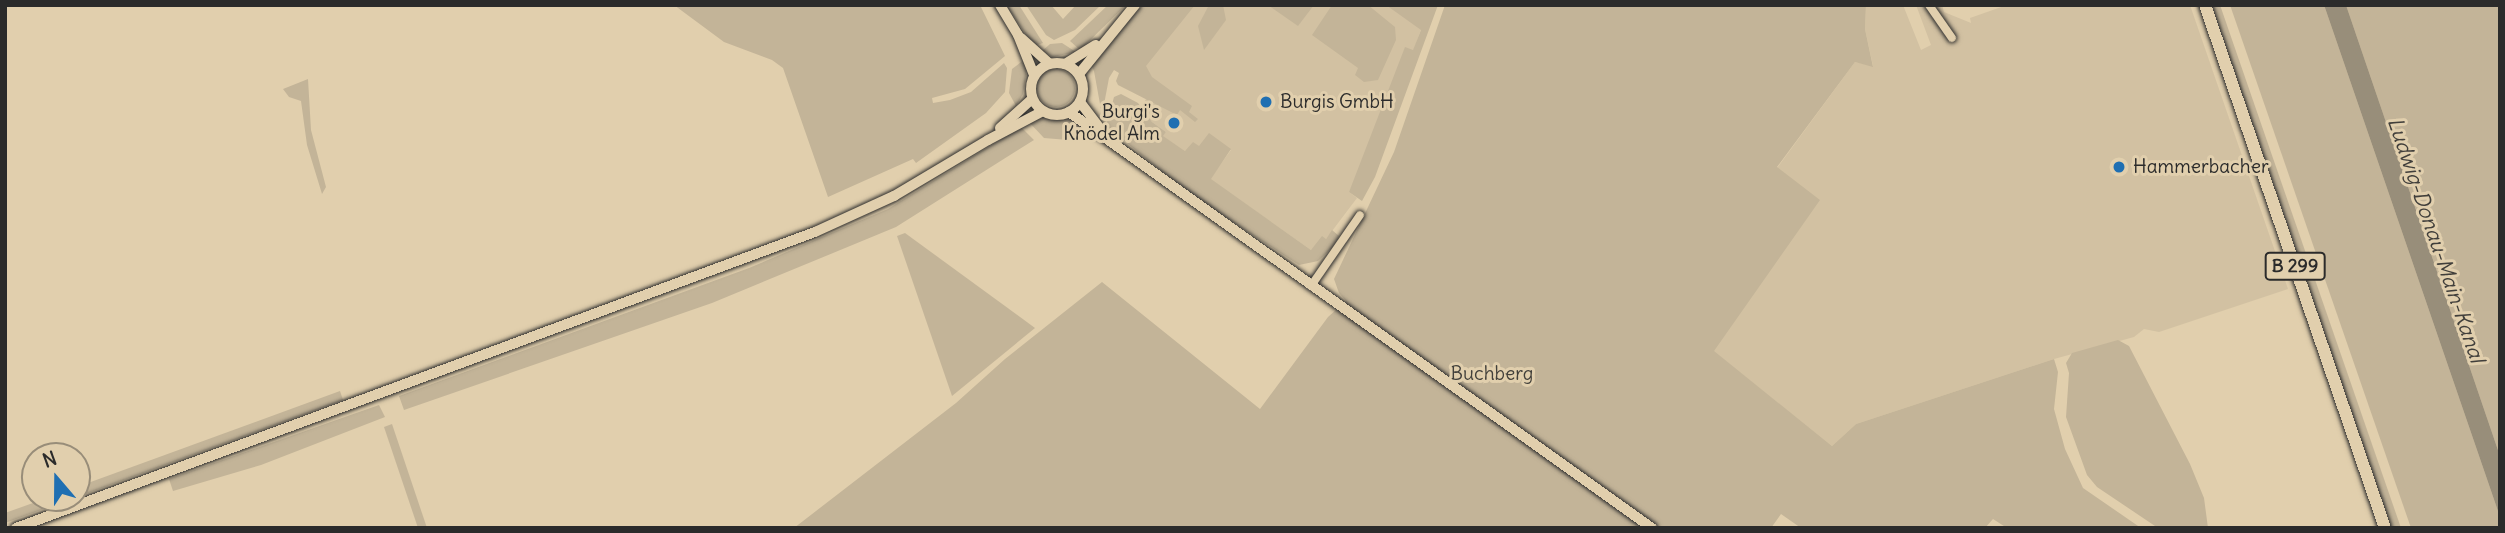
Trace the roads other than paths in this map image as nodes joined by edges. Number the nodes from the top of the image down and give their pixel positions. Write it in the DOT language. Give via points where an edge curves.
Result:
graph roads {
  1 [pos="1000,5"];
  2 [pos="1135,5"];
  3 [pos="1929,5"];
  4 [pos="2205,5"];
  5 [pos="1018,35"];
  6 [pos="1107,36"];
  7 [pos="1952,38"];
  8 [pos="1049,64"];
  9 [pos="1066,64"];
  10 [pos="1079,74"];
  11 [pos="1034,75"];
  12 [pos="1032,99"];
  13 [pos="1080,102"];
  14 [pos="1043,111"];
  15 [pos="1069,112"];
  16 [pos="988,140"];
  17 [pos="1113,144"];
  18 [pos="1360,215"];
  19 [pos="1311,286"];
  20 [pos="16,528"];
  21 [pos="1652,528"];
  22 [pos="2385,528"];
  1 -- 5 [label="street"];
  2 -- 6 [label="main road"];
  3 -- 7 [label="street"];
  4 -- 22 [label="main road, B 299"];
  5 -- 8 [label="street"];
  5 -- 11 [label="street"];
  6 -- 9 [label="main road"];
  6 -- 10 [label="main road"];
  8 -- 9 [label="main road"];
  8 -- 11 [label="main road"];
  9 -- 10 [label="main road"];
  10 -- 13 [label="main road" via="1083,87"];
  11 -- 12 [label="main road"];
  12 -- 14 [label="main road"];
  12 -- 16 [label="main road"];
  13 -- 15 [label="main road"];
  13 -- 17 [label="street"];
  14 -- 15 [label="main road"];
  14 -- 16 [label="main road"];
  15 -- 17 [label="street"];
  16 -- 20 [label="main road" via="886,200 785,244"];
  17 -- 19 [label="street"];
  18 -- 19 [label="street"];
  19 -- 21 [label="street"];
}
